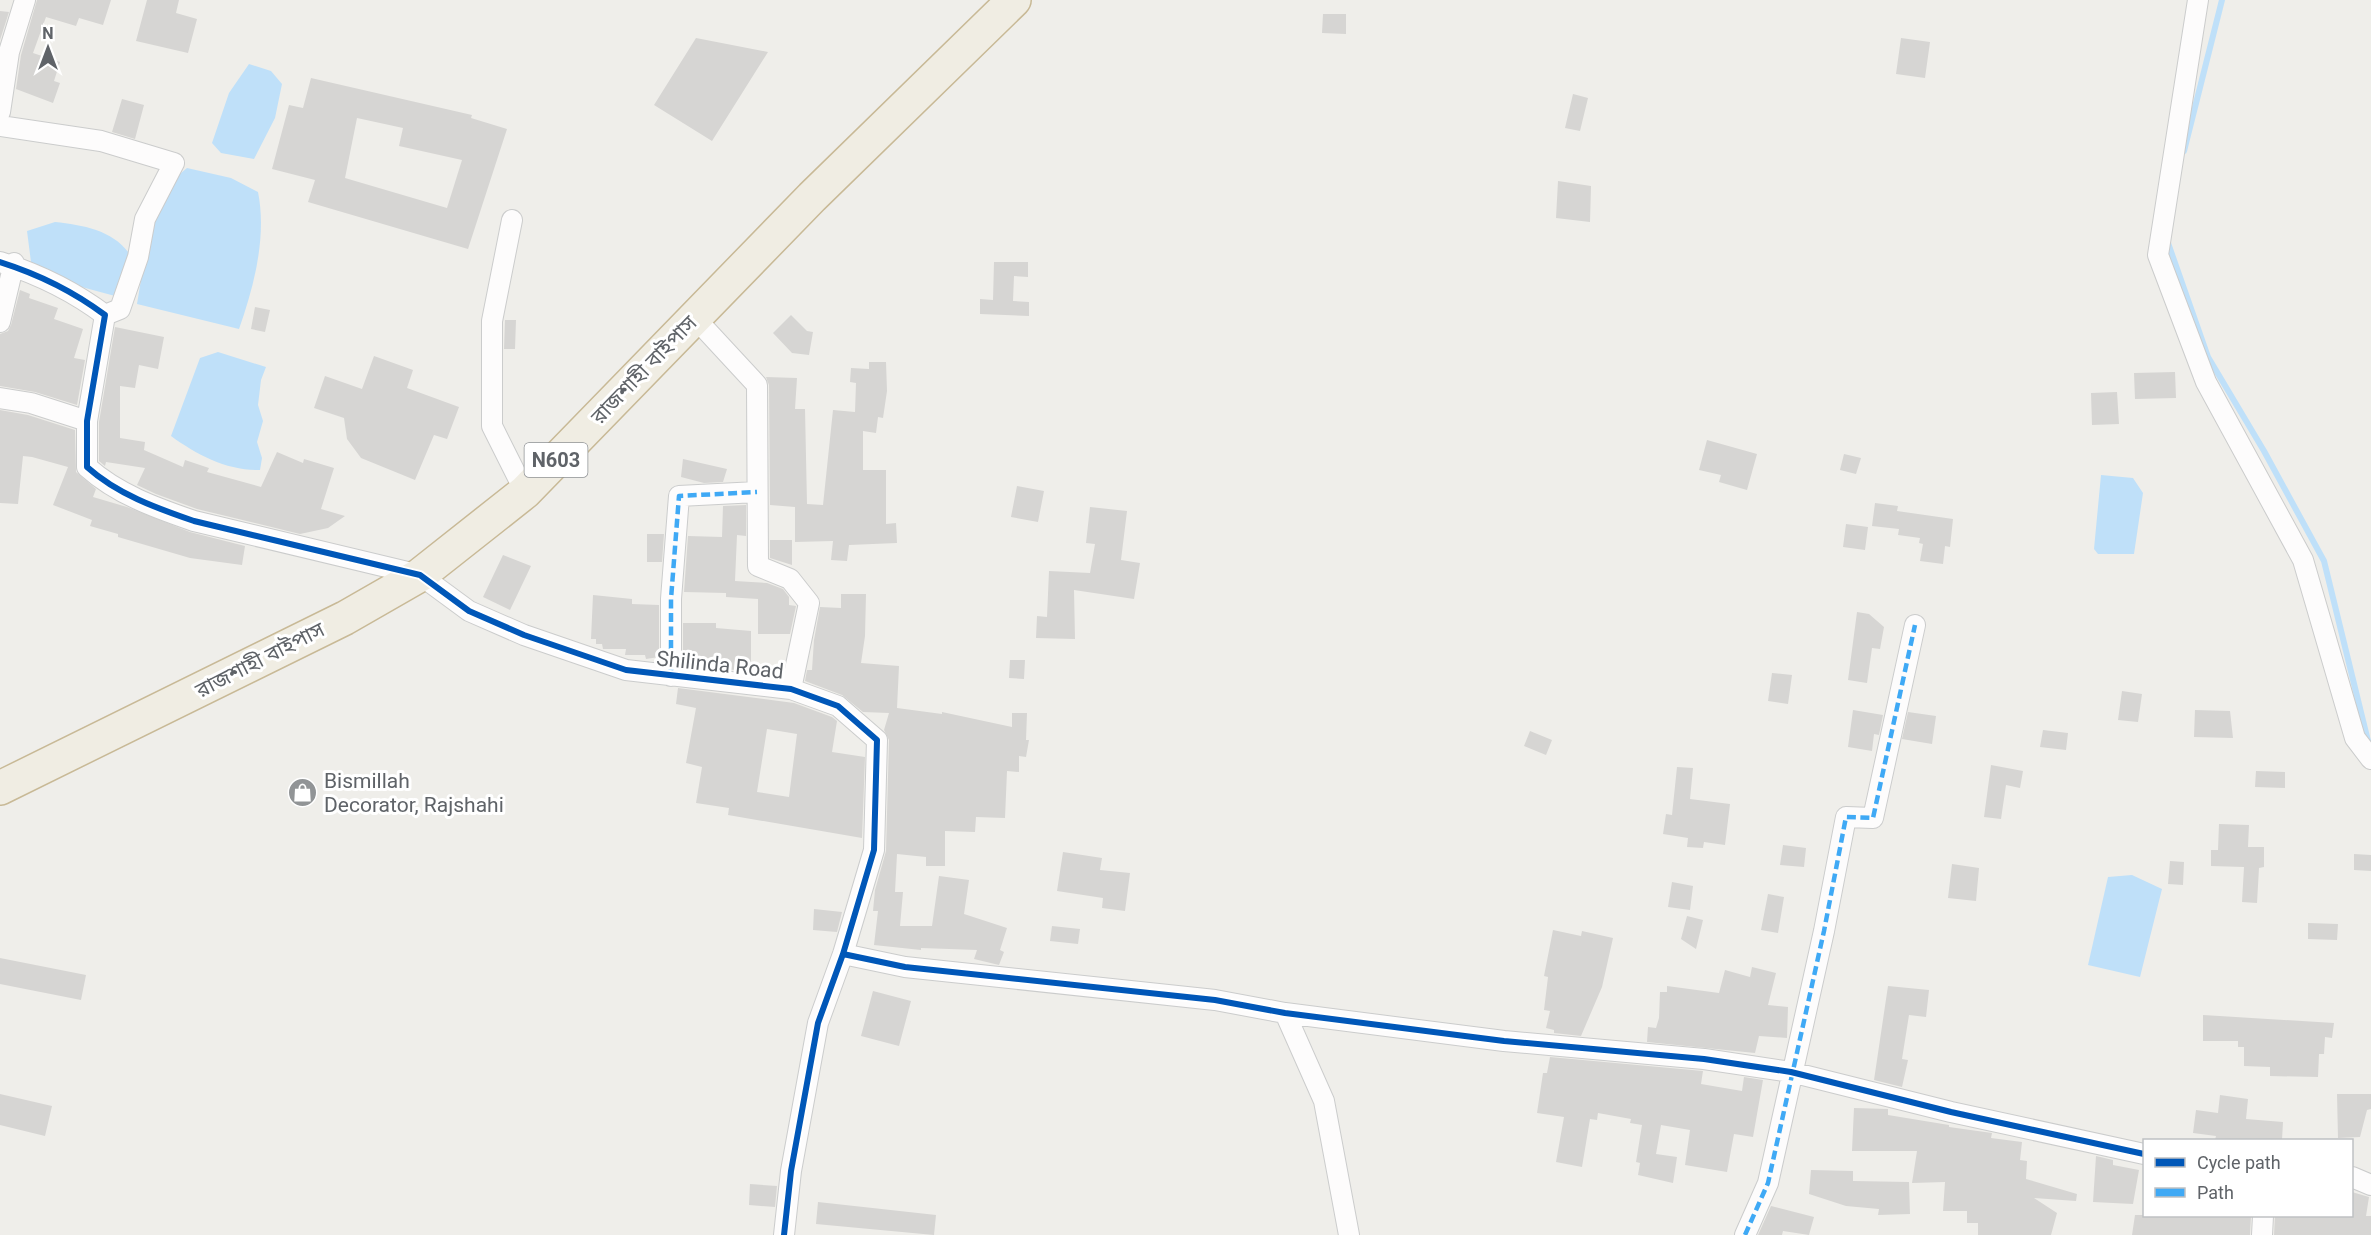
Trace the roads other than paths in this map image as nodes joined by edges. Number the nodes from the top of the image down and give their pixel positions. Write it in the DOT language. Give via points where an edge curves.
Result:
graph roads {
  1 [pos="25,0"];
  2 [pos="1014,0"];
  3 [pos="2198,0"];
  4 [pos="0,111"];
  5 [pos="0,126"];
  6 [pos="512,220"];
  7 [pos="7,262"];
  8 [pos="105,315"];
  9 [pos="696,318"];
  10 [pos="0,322"];
  11 [pos="0,398"];
  12 [pos="87,421"];
  13 [pos="525,492"];
  14 [pos="757,492"];
  15 [pos="420,575"];
  16 [pos="1915,625"];
  17 [pos="671,676"];
  18 [pos="791,689"];
  19 [pos="2371,759"];
  20 [pos="0,788"];
  21 [pos="843,954"];
  22 [pos="1285,1013"];
  23 [pos="1791,1072"];
  24 [pos="2143,1154"];
  25 [pos="2353,1177"];
  26 [pos="2371,1185"];
  27 [pos="2263,1217"];
  28 [pos="784,1235"];
  29 [pos="1349,1235"];
  30 [pos="1745,1235"];
  31 [pos="2262,1235"];
  1 -- 4 [label="street" via="9,52"];
  2 -- 9 [label="highway, রাজশাহী বাইপাস / N603" via="812,197"];
  3 -- 19 [label="street" via="2158,255 2206,382 2303,560 2355,738"];
  5 -- 8 [label="street" via="100,141 174,164 145,219 138,257 120,309"];
  6 -- 13 [label="street" via="492,321 492,426"];
  7 -- 8 [label="street" via="83,299"];
  7 -- 10 [label="street"];
  8 -- 12 [label="street"];
  9 -- 13 [label="highway, রাজশাহী বাইপাস / N603"];
  9 -- 14 [label="street" via="757,385"];
  11 -- 12 [label="street" via="32,403"];
  12 -- 15 [label="street" via="87,467 105,482 159,510"];
  13 -- 15 [label="highway, রাজশাহী বাইপাস / N603"];
  14 -- 17 [label="street" via="678,496"];
  14 -- 18 [label="street" via="758,566 790,579 809,603"];
  15 -- 17 [label="street, Shilinda Road" via="469,611 524,635 626,670"];
  15 -- 20 [label="highway, রাজশাহী বাইপাস / N603" via="345,618"];
  16 -- 23 [label="street" via="1873,818 1846,817"];
  17 -- 18 [label="street, Shilinda Road"];
  18 -- 21 [label="street, Shilinda Road" via="838,706 877,740 874,850"];
  21 -- 22 [label="street" via="905,967 1193,998"];
  21 -- 28 [label="street" via="818,1023 791,1171"];
  22 -- 23 [label="street"];
  22 -- 29 [label="street" via="1323,1101"];
  23 -- 24 [label="street"];
  23 -- 30 [label="street" via="1768,1184"];
  25 -- 26 [label="street"];
  27 -- 31 [label="street"];
}
